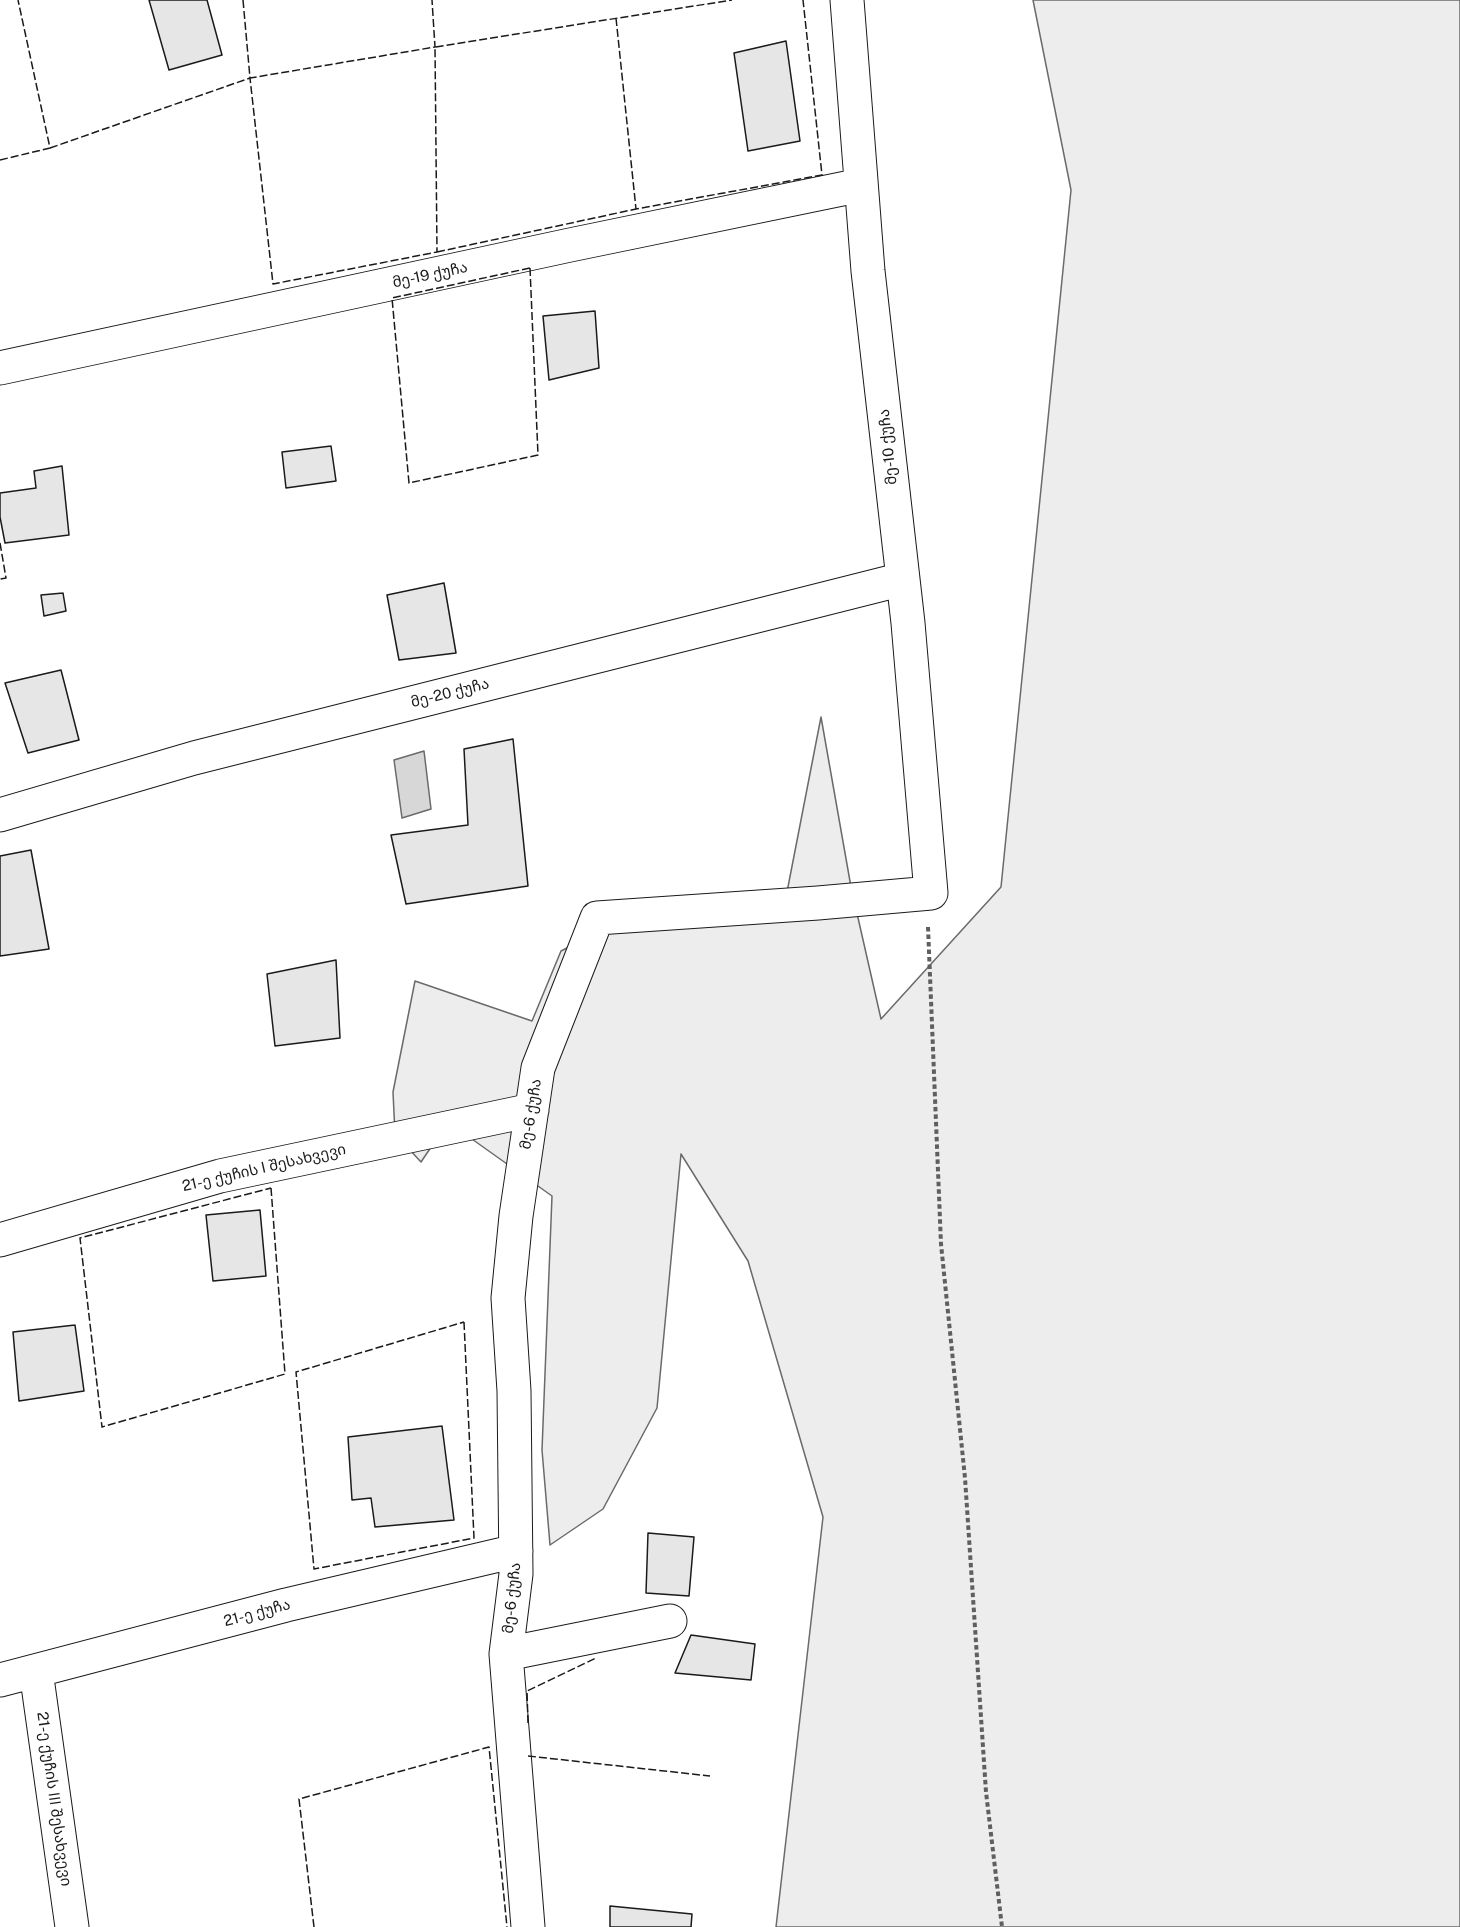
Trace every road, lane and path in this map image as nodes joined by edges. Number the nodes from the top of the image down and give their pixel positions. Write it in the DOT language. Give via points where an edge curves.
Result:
graph roads {
  1 [pos="847,0"];
  2 [pos="861,185"];
  3 [pos="0,368"];
  4 [pos="903,579"];
  5 [pos="0,815"];
  6 [pos="929,905"];
  7 [pos="532,1110"];
  8 [pos="0,1240"];
  9 [pos="516,1551"];
  10 [pos="670,1622"];
  11 [pos="506,1654"];
  12 [pos="36,1671"];
  13 [pos="0,1680"];
  14 [pos="72,1927"];
  15 [pos="528,1927"];
  16 [pos="1002,1927"];
  1 -- 2 [label="street, მე-10 ქუჩა"];
  2 -- 3 [label="street, მე-19 ქუჩა"];
  2 -- 4 [label="street, მე-10 ქუჩა"];
  4 -- 5 [label="street, მე-20 ქუჩა" via="194,758"];
  4 -- 6 [label="street, მე-10 ქუჩა"];
  6 -- 7 [label="street, მე-6 ქუჩა" via="818,903 597,918 538,1068"];
  6 -- 16 [label="path" via="941,1244 965,1478 986,1792"];
  7 -- 8 [label="street, 21-ე ქუჩის I შესახვევი" via="220,1176"];
  7 -- 9 [label="street, მე-6 ქუჩა" via="508,1299 514,1391"];
  9 -- 11 [label="street, მე-6 ქუჩა"];
  9 -- 12 [label="street, 21-ე ქუჩა" via="286,1605"];
  10 -- 11 [label="street, მე-6 ქუჩა"];
  11 -- 15 [label="street, მე-6 ქუჩა"];
  12 -- 13 [label="street, 21-ე ქუჩა"];
  12 -- 14 [label="street, 21-ე ქუჩის III შესახვევი"];
}
